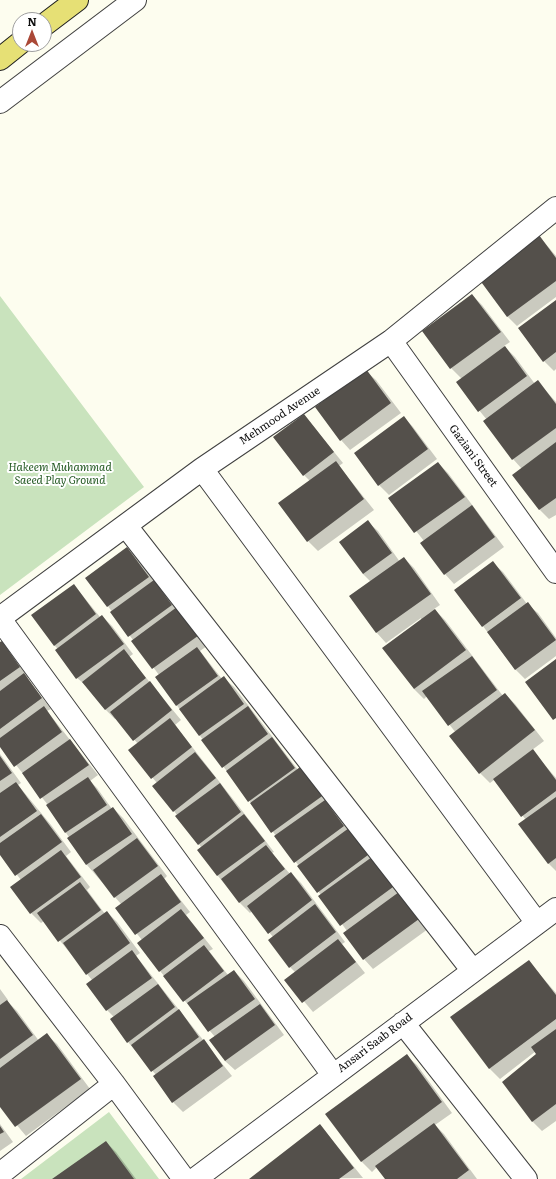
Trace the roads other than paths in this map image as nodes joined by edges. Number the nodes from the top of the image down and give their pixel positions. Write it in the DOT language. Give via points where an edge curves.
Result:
graph roads {
  1 [pos="77,0"];
  2 [pos="135,0"];
  3 [pos="52,19"];
  4 [pos="12,50"];
  5 [pos="0,59"];
  6 [pos="0,102"];
  7 [pos="553,216"];
  8 [pos="390,341"];
  9 [pos="202,469"];
  10 [pos="126,526"];
  11 [pos="556,572"];
  12 [pos="0,618"];
  13 [pos="556,909"];
  14 [pos="537,923"];
  15 [pos="0,936"];
  16 [pos="473,971"];
  17 [pos="402,1023"];
  18 [pos="333,1075"];
  19 [pos="114,1084"];
  20 [pos="0,1174"];
  21 [pos="184,1179"];
  22 [pos="195,1179"];
  23 [pos="526,1179"];
  1 -- 3 [label="main road"];
  2 -- 6 [label="street"];
  4 -- 5 [label="main road"];
  7 -- 8 [label="street, Mehmood Avenue"];
  8 -- 9 [label="street, Mehmood Avenue"];
  8 -- 11 [label="street, Gaziani Street"];
  9 -- 10 [label="street, Mehmood Avenue"];
  9 -- 14 [label="street"];
  10 -- 12 [label="street, Mehmood Avenue"];
  10 -- 16 [label="street"];
  12 -- 18 [label="street"];
  13 -- 14 [label="street, Ansari Saab Road"];
  14 -- 16 [label="street, Ansari Saab Road"];
  15 -- 19 [label="street"];
  16 -- 17 [label="street, Ansari Saab Road"];
  17 -- 18 [label="street, Ansari Saab Road"];
  17 -- 23 [label="street"];
  18 -- 22 [label="street, Ansari Saab Road"];
  19 -- 20 [label="street"];
  19 -- 21 [label="street"];
}
